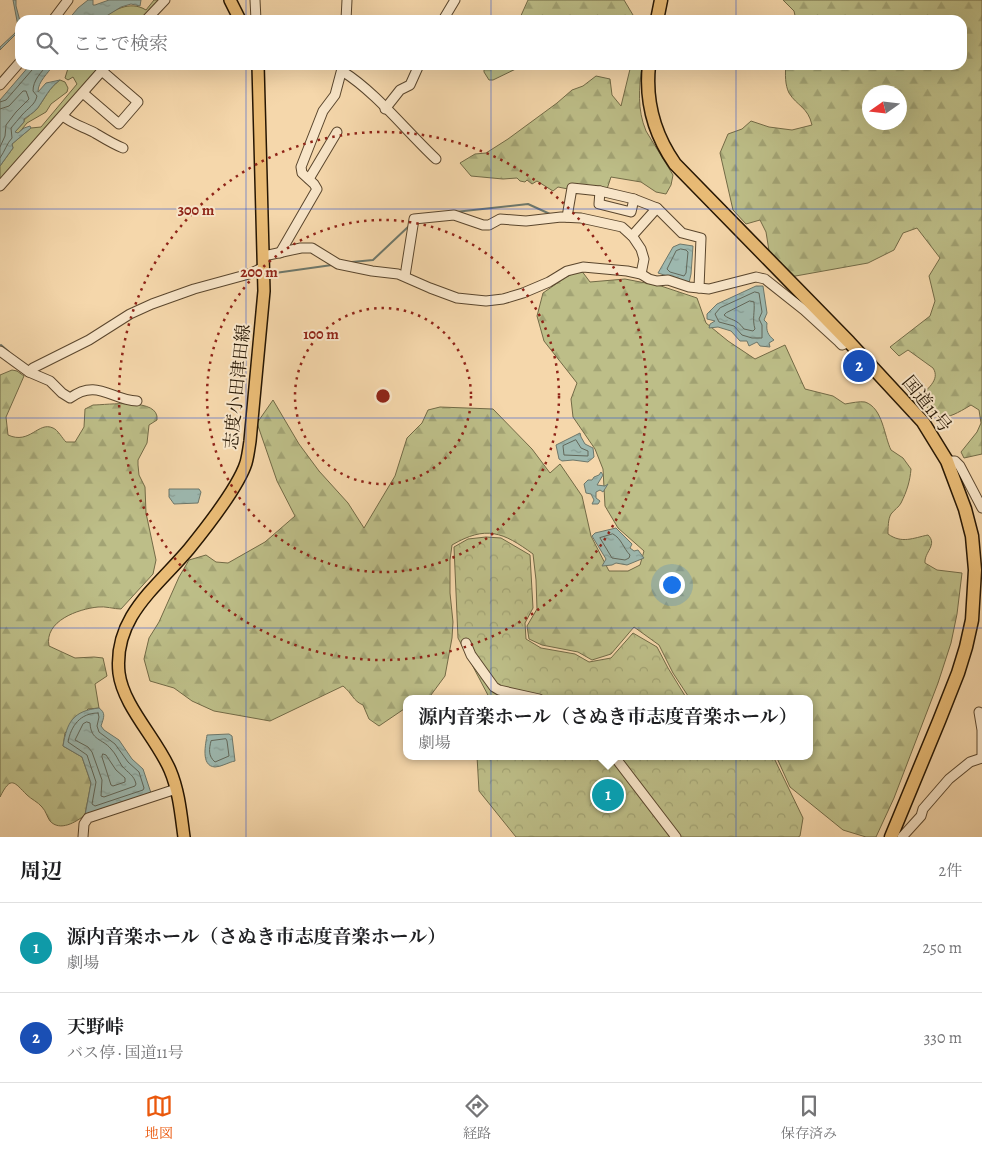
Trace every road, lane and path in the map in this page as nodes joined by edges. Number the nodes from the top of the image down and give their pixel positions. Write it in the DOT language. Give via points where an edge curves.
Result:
graph roads {
  1 [pos="165,0"];
  2 [pos="230,0"];
  3 [pos="346,0"];
  4 [pos="455,0"];
  5 [pos="661,0"];
  6 [pos="65,1"];
  7 [pos="257,1"];
  8 [pos="56,15"];
  9 [pos="151,15"];
  10 [pos="238,15"];
  11 [pos="256,15"];
  12 [pos="346,15"];
  13 [pos="446,15"];
  14 [pos="658,15"];
  15 [pos="15,68"];
  16 [pos="103,70"];
  17 [pos="107,70"];
  18 [pos="258,70"];
  19 [pos="341,70"];
  20 [pos="344,70"];
  21 [pos="417,70"];
  22 [pos="648,70"];
  23 [pos="0,85"];
  24 [pos="83,93"];
  25 [pos="385,109"];
  26 [pos="63,116"];
  27 [pos="337,132"];
  28 [pos="123,148"];
  29 [pos="436,159"];
  30 [pos="309,179"];
  31 [pos="0,186"];
  32 [pos="600,191"];
  33 [pos="634,199"];
  34 [pos="657,208"];
  35 [pos="567,217"];
  36 [pos="632,236"];
  37 [pos="280,253"];
  38 [pos="264,261"];
  39 [pos="641,274"];
  40 [pos="405,276"];
  41 [pos="699,288"];
  42 [pos="849,342"];
  43 [pos="0,351"];
  44 [pos="29,372"];
  45 [pos="137,401"];
  46 [pos="947,461"];
  47 [pos="982,508"];
  48 [pos="978,593"];
  49 [pos="466,643"];
  50 [pos="521,695"];
  51 [pos="979,712"];
  52 [pos="982,758"];
  53 [pos="617,760"];
  54 [pos="176,789"];
  55 [pos="83,837"];
  56 [pos="184,837"];
  57 [pos="676,837"];
  58 [pos="891,837"];
  59 [pos="902,837"];
  1 -- 9 [label="street"];
  2 -- 10 [label="main road"];
  3 -- 12 [label="street"];
  4 -- 13 [label="street"];
  5 -- 14 [label="highway"];
  6 -- 8 [label="street"];
  7 -- 11 [label="street"];
  15 -- 23 [label="street"];
  16 -- 24 [label="street"];
  17 -- 24 [label="street" via="138,102 119,124"];
  18 -- 38 [label="main road, 志度小田津田線"];
  19 -- 30 [label="street" via="335,95 323,111 301,167"];
  20 -- 25 [label="street"];
  21 -- 25 [label="street" via="410,85 400,90"];
  22 -- 42 [label="highway, 国道11号" via="651,116 664,148 675,164"];
  24 -- 26 [label="street"];
  25 -- 29 [label="street"];
  26 -- 28 [label="street"];
  26 -- 31 [label="street"];
  27 -- 30 [label="street"];
  30 -- 37 [label="street" via="317,189"];
  32 -- 33 [label="street"];
  32 -- 33 [label="street" via="599,204 631,212"];
  32 -- 35 [label="street" via="572,188"];
  33 -- 34 [label="street"];
  34 -- 36 [label="street"];
  34 -- 41 [label="street" via="682,233 701,238"];
  35 -- 36 [label="street" via="622,227"];
  35 -- 40 [label="street" via="526,221 500,219 483,226 454,215 414,219"];
  36 -- 39 [label="street" via="644,258"];
  37 -- 38 [label="street"];
  37 -- 40 [label="street" via="312,248 338,264"];
  38 -- 44 [label="street" via="249,274 194,289 130,314"];
  38 -- 54 [label="main road, 志度小田津田線" via="263,315 246,463 237,483 190,548 130,618 119,658 124,691 161,752"];
  39 -- 40 [label="street" via="574,268 523,293 486,301 457,298"];
  39 -- 41 [label="street" via="657,281 668,280"];
  41 -- 42 [label="street" via="708,289 756,277 765,279 842,345"];
  42 -- 46 [label="highway, 国道11号" via="923,422"];
  43 -- 44 [label="street"];
  44 -- 45 [label="street" via="50,381 70,398 90,389"];
  46 -- 47 [label="street" via="954,461 960,466"];
  46 -- 48 [label="highway, 国道11号" via="972,536"];
  48 -- 58 [label="highway, 国道11号" via="958,673"];
  49 -- 50 [label="street" via="494,687"];
  51 -- 52 [label="street"];
  52 -- 59 [label="street" via="970,762 949,779"];
  53 -- 57 [label="street"];
  54 -- 55 [label="street" via="88,818"];
  54 -- 56 [label="main road, 志度小田津田線"];
}
